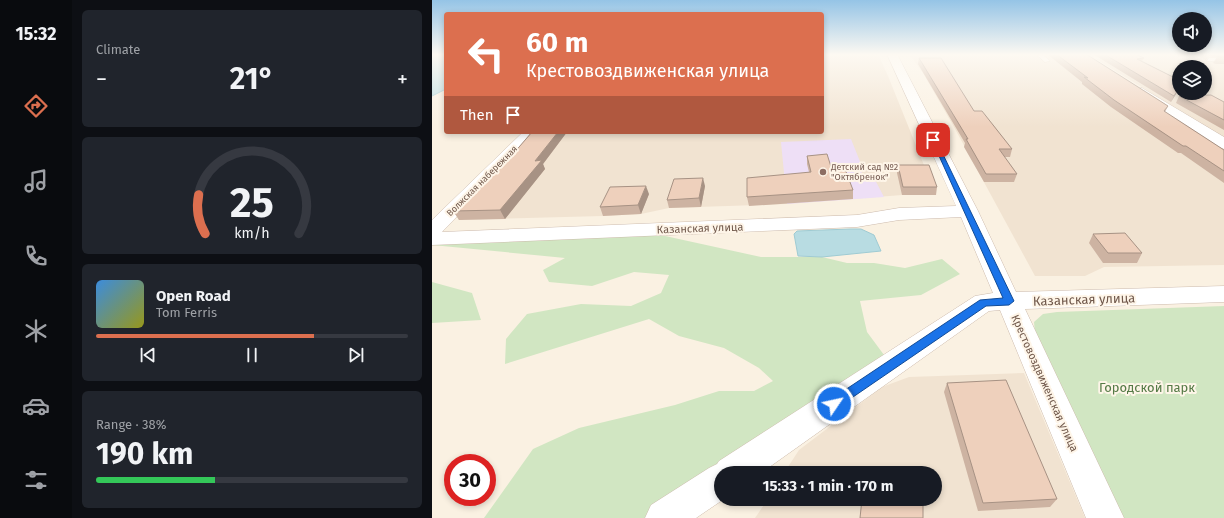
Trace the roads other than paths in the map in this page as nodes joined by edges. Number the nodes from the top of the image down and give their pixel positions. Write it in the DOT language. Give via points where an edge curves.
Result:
graph roads {
  1 [pos="904,78"];
  2 [pos="1129,84"];
  3 [pos="530,134"];
  4 [pos="1224,144"];
  5 [pos="968,211"];
  6 [pos="432,231"];
  7 [pos="432,239"];
  8 [pos="1224,294"];
  9 [pos="1009,301"];
  10 [pos="741,466"];
  11 [pos="714,485"];
  12 [pos="664,518"];
  13 [pos="1105,518"];
  1 -- 5 [label="street, Крестовоздвиженская улица"];
  2 -- 4 [label="street"];
  3 -- 6 [label="street, Волжская набережная"];
  5 -- 7 [label="street, Казанская улица" via="899,214 857,222"];
  5 -- 9 [label="street, Крестовоздвиженская улица"];
  8 -- 9 [label="street, Казанская улица"];
  9 -- 10 [label="street, Казанская улица" via="984,302"];
  9 -- 13 [label="street, Крестовоздвиженская улица"];
  11 -- 12 [label="street"];
}
